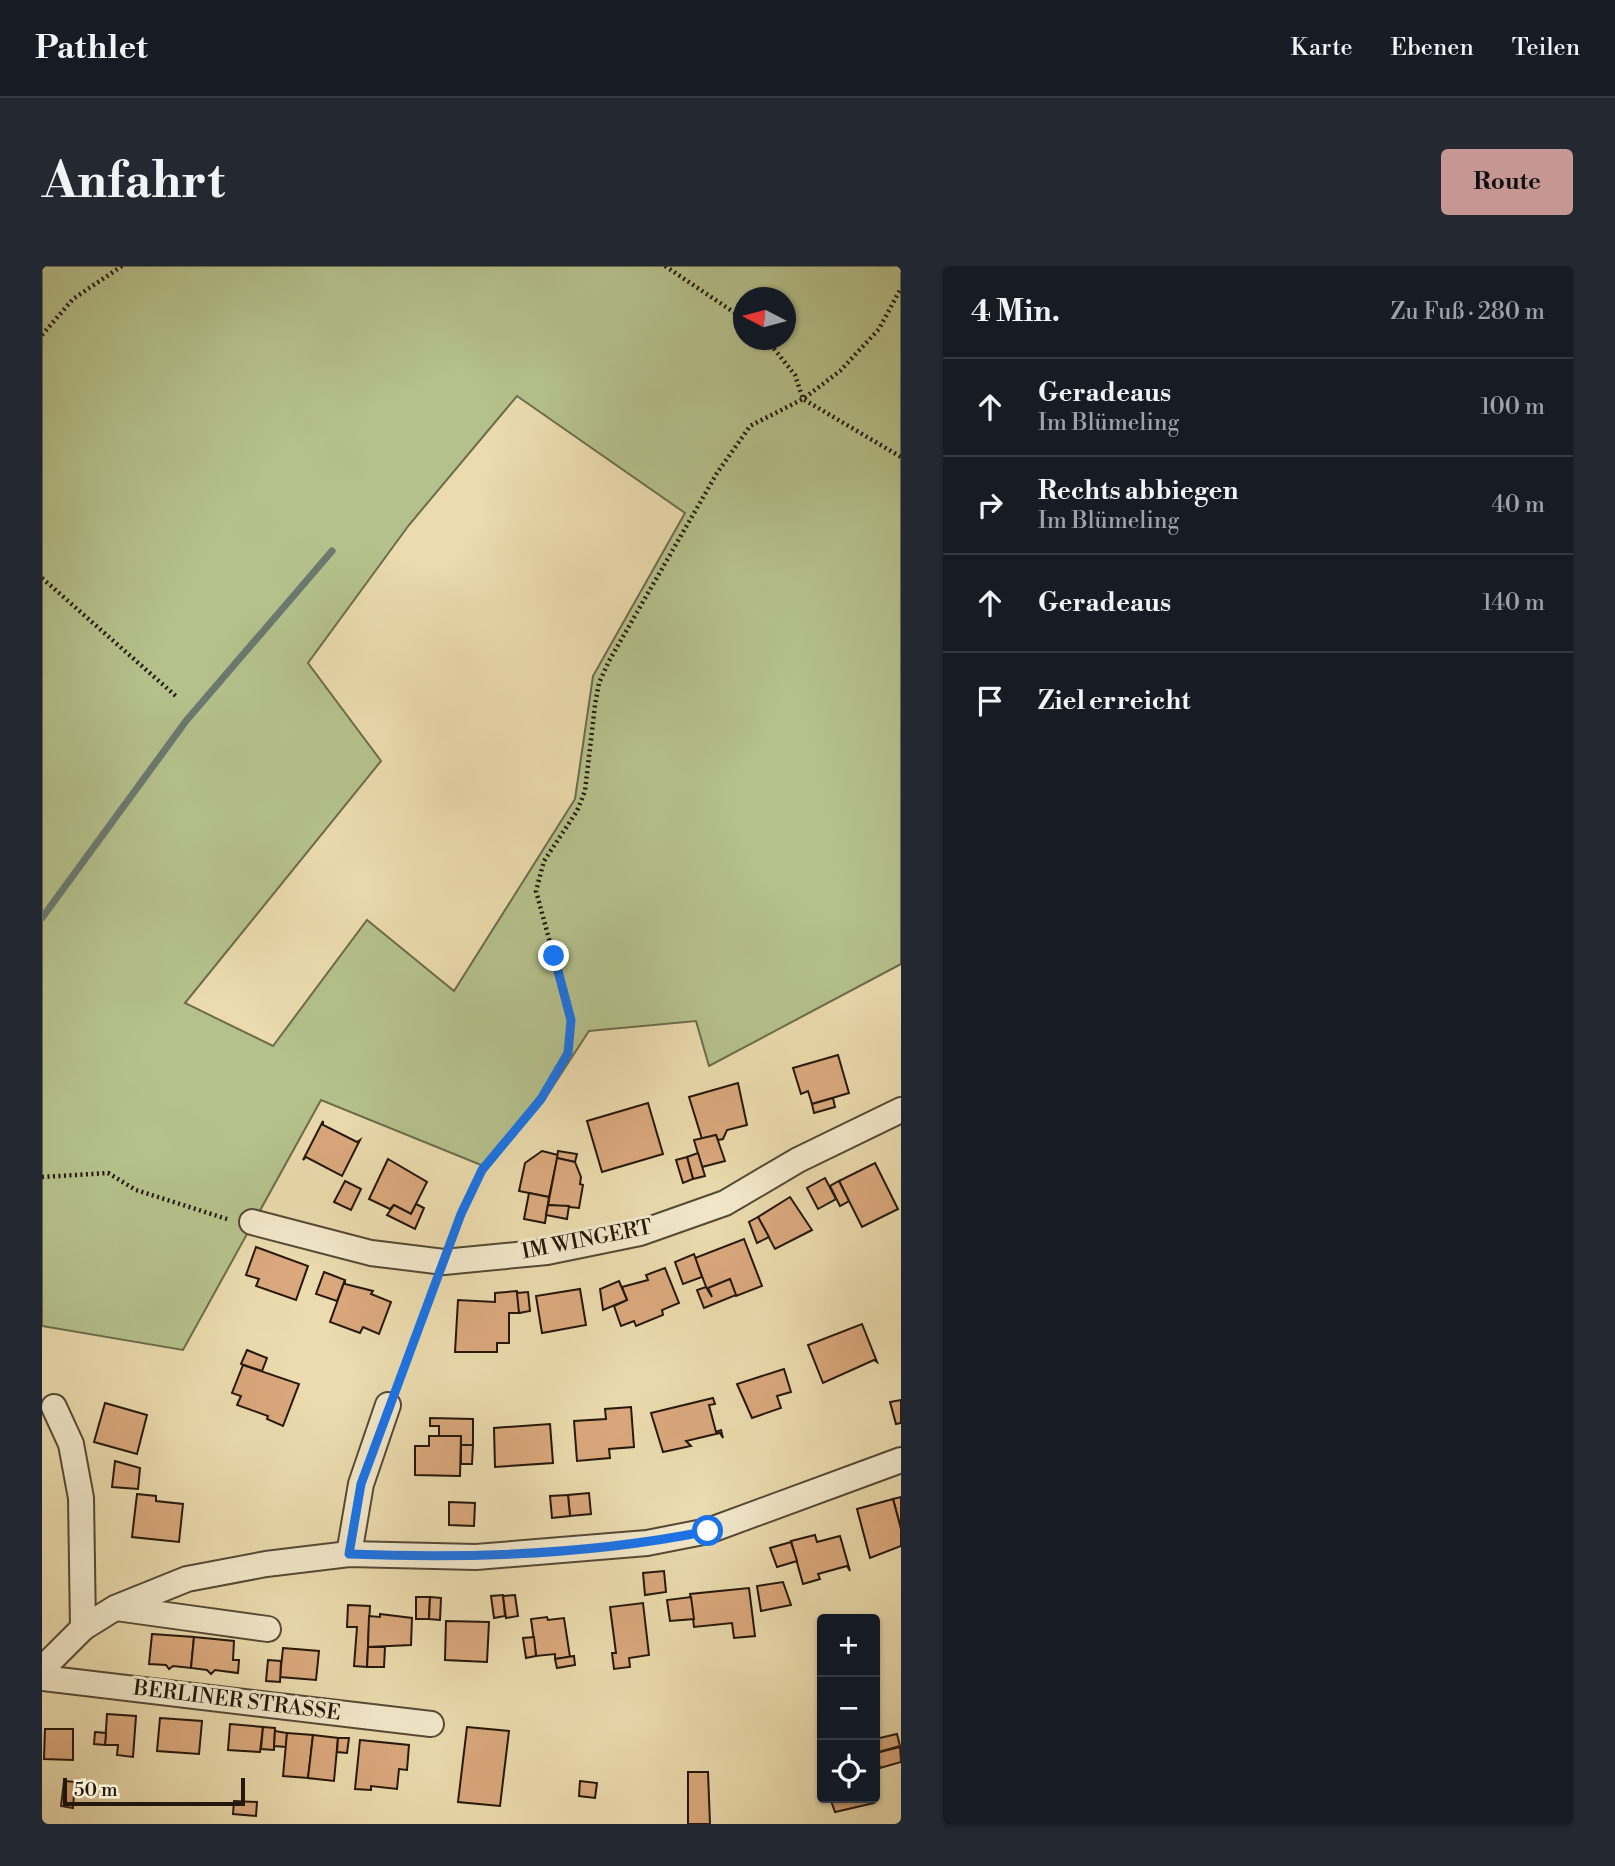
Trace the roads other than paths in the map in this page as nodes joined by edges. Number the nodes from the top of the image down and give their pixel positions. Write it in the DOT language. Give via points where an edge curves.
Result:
graph roads {
  1 [pos="901,1110"];
  2 [pos="252,1222"];
  3 [pos="388,1405"];
  4 [pos="54,1407"];
  5 [pos="901,1460"];
  6 [pos="349,1554"];
  7 [pos="115,1608"];
  8 [pos="83,1628"];
  9 [pos="268,1629"];
  10 [pos="42,1669"];
  11 [pos="42,1678"];
  12 [pos="431,1724"];
  1 -- 2 [label="street, IM WINGERT" via="798,1160 725,1203 640,1233 547,1252 444,1262 371,1253"];
  3 -- 6 [label="street" via="361,1484"];
  4 -- 8 [label="street" via="71,1444 81,1498"];
  5 -- 6 [label="street" via="708,1531 647,1543 476,1556"];
  6 -- 7 [label="street" via="187,1579"];
  7 -- 8 [label="street"];
  7 -- 9 [label="street"];
  8 -- 10 [label="street"];
  11 -- 12 [label="street, BERLINER STRASSE"];
}
